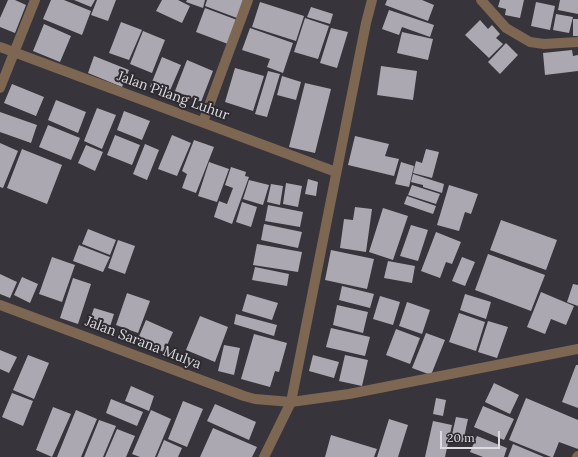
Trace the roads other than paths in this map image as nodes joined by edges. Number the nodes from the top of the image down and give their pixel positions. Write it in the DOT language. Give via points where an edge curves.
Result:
graph roads {
  1 [pos="35,0"];
  2 [pos="248,0"];
  3 [pos="372,0"];
  4 [pos="481,0"];
  5 [pos="578,42"];
  6 [pos="0,47"];
  7 [pos="14,52"];
  8 [pos="0,88"];
  9 [pos="203,122"];
  10 [pos="336,172"];
  11 [pos="0,305"];
  12 [pos="578,349"];
  13 [pos="291,402"];
  14 [pos="264,457"];
  1 -- 7 [label="street"];
  2 -- 9 [label="street"];
  3 -- 10 [label="street"];
  4 -- 5 [label="street" via="506,28 530,42"];
  6 -- 7 [label="street, Jalan Pilang Luhur"];
  7 -- 8 [label="street"];
  7 -- 9 [label="street, Jalan Pilang Luhur"];
  9 -- 10 [label="street, Jalan Pilang Luhur"];
  10 -- 13 [label="street"];
  11 -- 13 [label="street, Jalan Sarana Mulya" via="244,396"];
  12 -- 13 [label="street, Jalan Sarana Mulya" via="349,394"];
  13 -- 14 [label="street"];
}
